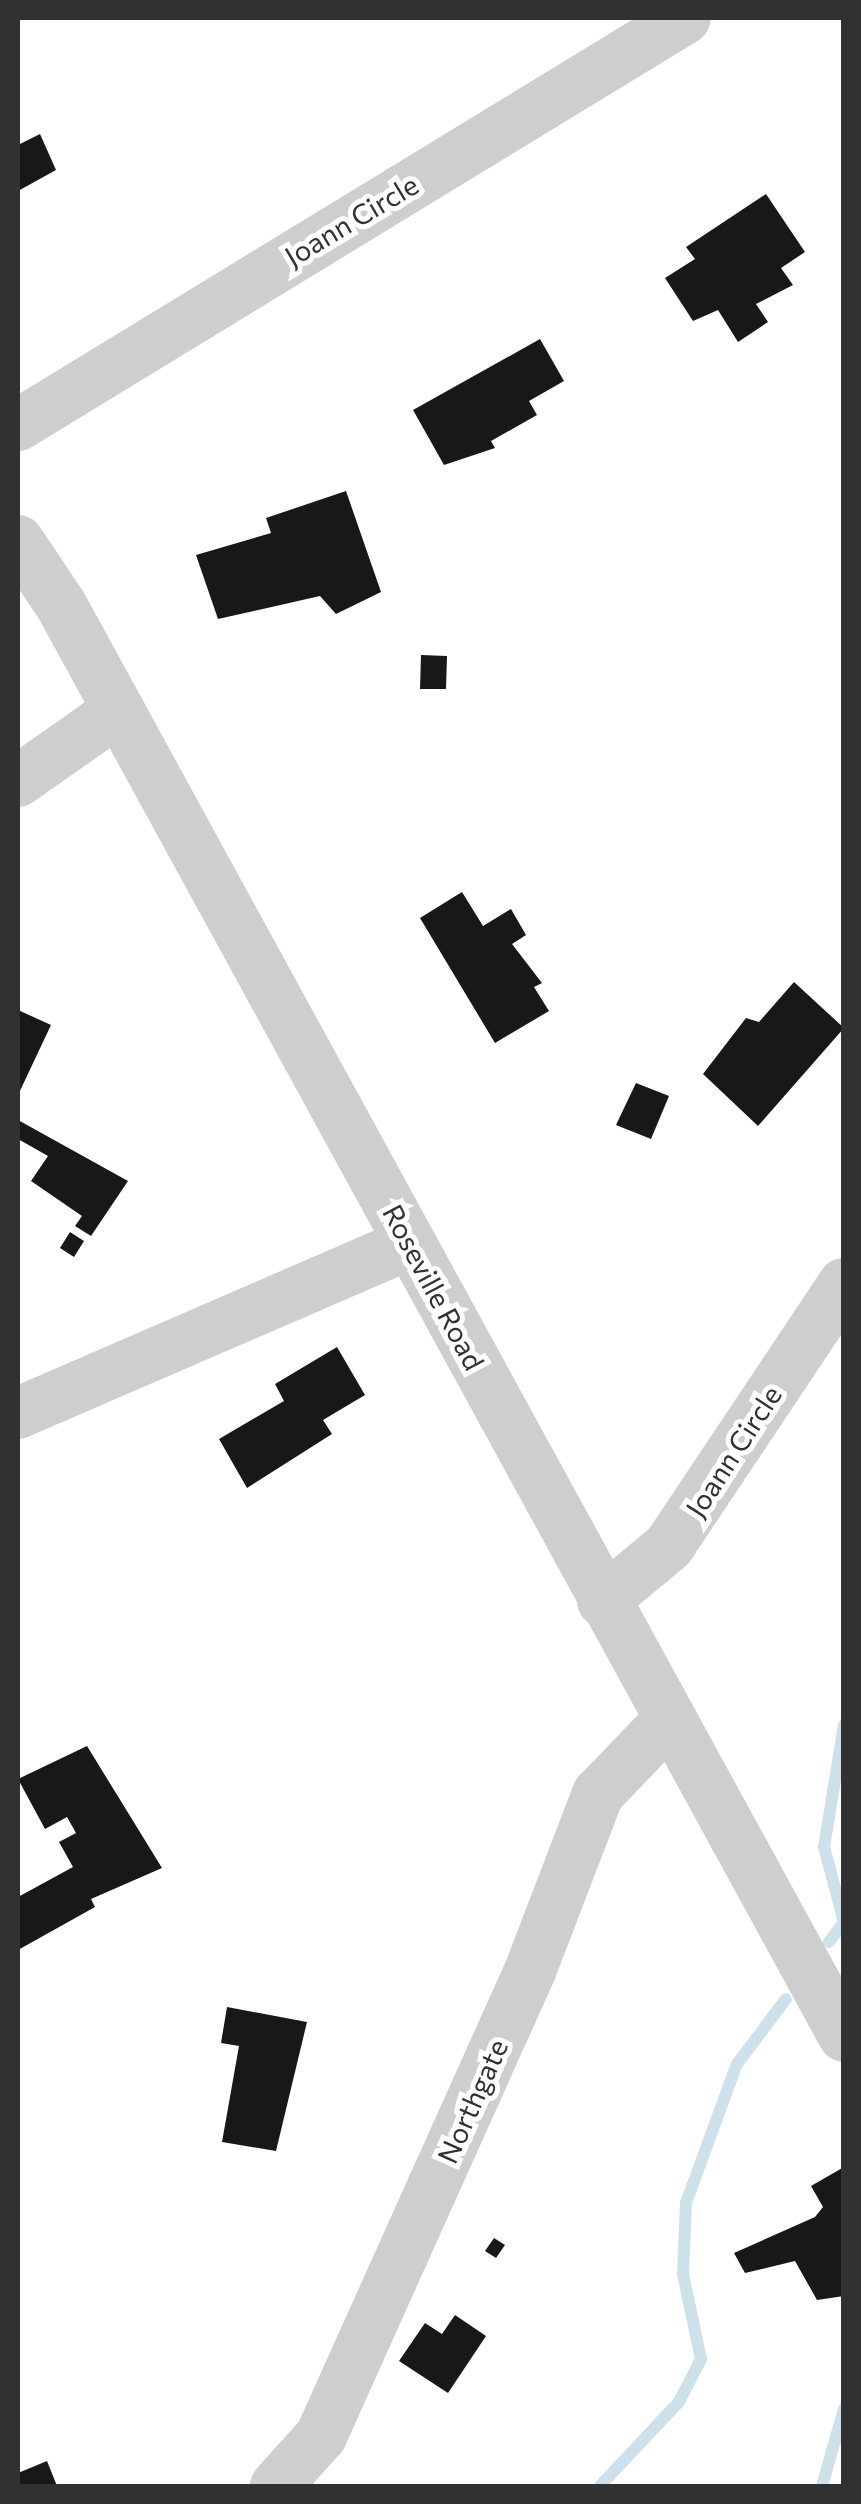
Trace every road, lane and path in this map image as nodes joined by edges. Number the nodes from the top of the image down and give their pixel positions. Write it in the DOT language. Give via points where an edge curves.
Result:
graph roads {
  1 [pos="685,18"];
  2 [pos="18,424"];
  3 [pos="18,541"];
  4 [pos="119,710"];
  5 [pos="18,781"];
  6 [pos="410,1243"];
  7 [pos="844,1284"];
  8 [pos="18,1413"];
  9 [pos="603,1601"];
  10 [pos="670,1720"];
  11 [pos="844,2036"];
  12 [pos="276,2486"];
  1 -- 2 [label="street, Joann Circle"];
  3 -- 4 [label="street, Roseville Road"];
  4 -- 5 [label="street"];
  4 -- 6 [label="street, Roseville Road"];
  6 -- 8 [label="street"];
  6 -- 9 [label="street, Roseville Road"];
  7 -- 9 [label="street, Joann Circle" via="670,1546"];
  9 -- 10 [label="street, Roseville Road"];
  10 -- 11 [label="street, Roseville Road"];
  10 -- 12 [label="street, Northgate" via="598,1794 530,1972 334,2408"];
}
